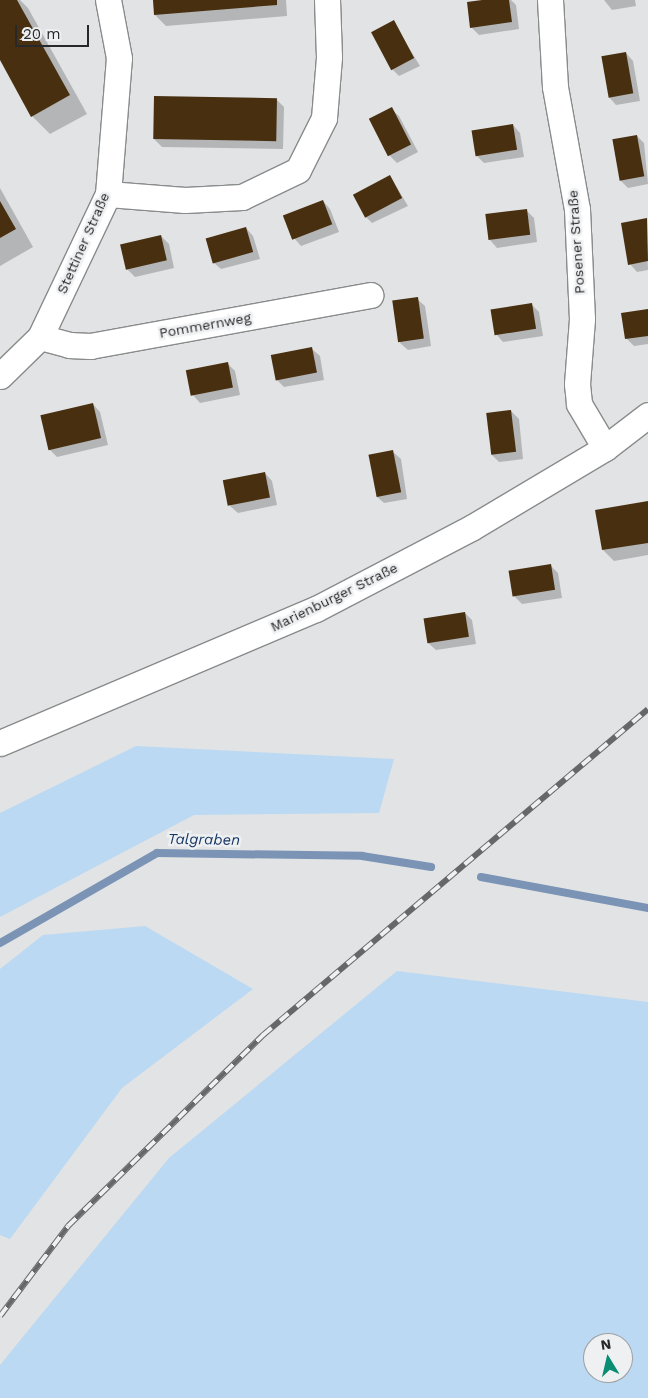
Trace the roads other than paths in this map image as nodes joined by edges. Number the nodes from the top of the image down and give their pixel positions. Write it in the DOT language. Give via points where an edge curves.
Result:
graph roads {
  1 [pos="108,0"];
  2 [pos="327,0"];
  3 [pos="550,0"];
  4 [pos="108,194"];
  5 [pos="370,295"];
  6 [pos="40,337"];
  7 [pos="0,376"];
  8 [pos="648,415"];
  9 [pos="605,448"];
  10 [pos="0,743"];
  1 -- 4 [label="street, Stettiner Straße" via="119,58"];
  2 -- 4 [label="street" via="329,57 324,118 298,170 242,197 185,200"];
  3 -- 9 [label="street, Posener Straße" via="555,86 577,209 582,319 577,384 579,404"];
  4 -- 6 [label="street, Stettiner Straße"];
  5 -- 6 [label="street, Pommernweg" via="90,346 69,346"];
  6 -- 7 [label="street, Stettiner Straße"];
  8 -- 9 [label="street, Marienburger Straße"];
  9 -- 10 [label="street, Marienburger Straße" via="471,528 316,609"];
}
